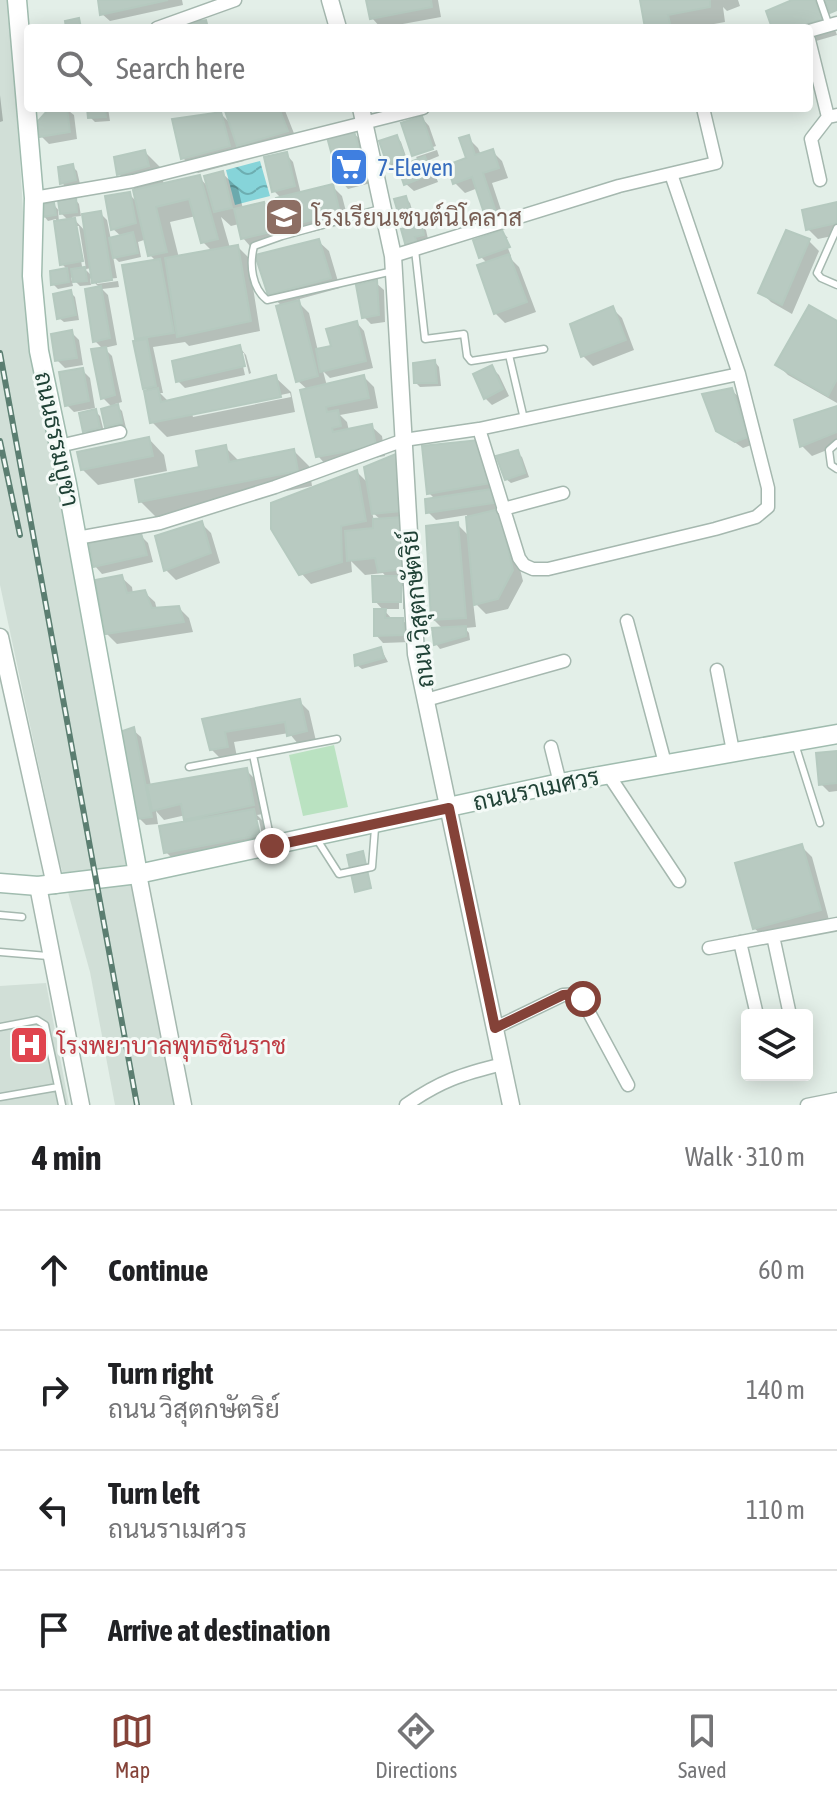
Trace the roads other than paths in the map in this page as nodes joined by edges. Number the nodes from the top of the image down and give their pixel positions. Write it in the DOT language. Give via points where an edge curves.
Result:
graph roads {
  1 [pos="17,0"];
  2 [pos="235,0"];
  3 [pos="330,0"];
  4 [pos="820,0"];
  5 [pos="168,24"];
  6 [pos="337,24"];
  7 [pos="833,24"];
  8 [pos="813,30"];
  9 [pos="813,53"];
  10 [pos="24,61"];
  11 [pos="28,112"];
  12 [pos="389,112"];
  13 [pos="704,112"];
  14 [pos="363,115"];
  15 [pos="832,116"];
  16 [pos="671,174"];
  17 [pos="820,180"];
  18 [pos="34,198"];
  19 [pos="383,208"];
  20 [pos="837,228"];
  21 [pos="415,250"];
  22 [pos="394,264"];
  23 [pos="837,285"];
  24 [pos="544,349"];
  25 [pos="509,355"];
  26 [pos="739,374"];
  27 [pos="524,419"];
  28 [pos="479,429"];
  29 [pos="120,432"];
  30 [pos="404,440"];
  31 [pos="837,443"];
  32 [pos="59,446"];
  33 [pos="837,469"];
  34 [pos="563,493"];
  35 [pos="503,509"];
  36 [pos="77,538"];
  37 [pos="627,621"];
  38 [pos="0,637"];
  39 [pos="564,661"];
  40 [pos="717,670"];
  41 [pos="426,700"];
  42 [pos="837,734"];
  43 [pos="337,739"];
  44 [pos="794,741"];
  45 [pos="551,747"];
  46 [pos="733,751"];
  47 [pos="253,755"];
  48 [pos="665,763"];
  49 [pos="189,767"];
  50 [pos="608,774"];
  51 [pos="560,783"];
  52 [pos="449,808"];
  53 [pos="820,823"];
  54 [pos="375,824"];
  55 [pos="315,837"];
  56 [pos="272,846"];
  57 [pos="138,874"];
  58 [pos="679,881"];
  59 [pos="0,883"];
  60 [pos="46,885"];
  61 [pos="0,915"];
  62 [pos="22,917"];
  63 [pos="837,924"];
  64 [pos="773,936"];
  65 [pos="740,942"];
  66 [pos="709,948"];
  67 [pos="0,952"];
  68 [pos="52,956"];
  69 [pos="756,1009"];
  70 [pos="789,1009"];
  71 [pos="0,1027"];
  72 [pos="495,1028"];
  73 [pos="503,1064"];
  74 [pos="628,1085"];
  75 [pos="58,1087"];
  76 [pos="0,1097"];
  77 [pos="837,1099"];
  78 [pos="62,1105"];
  79 [pos="81,1105"];
  80 [pos="183,1105"];
  81 [pos="406,1105"];
  82 [pos="511,1105"];
  83 [pos="807,1105"];
  1 -- 10 [label="main road, ถนนธรรมบูชา"];
  2 -- 5 [label="street"];
  3 -- 6 [label="street"];
  4 -- 7 [label="lane"];
  7 -- 8 [label="street"];
  9 -- 15 [label="street"];
  11 -- 18 [label="main road, ถนนธรรมบูชา"];
  12 -- 14 [label="street"];
  13 -- 16 [label="street" via="716,163"];
  14 -- 18 [label="street" via="133,181"];
  14 -- 19 [label="street, ถนน วิสุตกษัตริย์"];
  15 -- 17 [label="street" via="811,139"];
  16 -- 21 [label="street"];
  16 -- 26 [label="street"];
  18 -- 32 [label="main road, ถนนธรรมบูชา" via="32,276 39,351"];
  19 -- 22 [label="street, ถนน วิสุตกษัตริย์"];
  19 -- 22 [label="lane" via="254,246 250,260 258,292 267,300"];
  20 -- 23 [label="lane" via="817,273"];
  21 -- 22 [label="street"];
  21 -- 25 [label="lane" via="425,339 464,334 471,361"];
  22 -- 30 [label="street, ถนน วิสุตกษัตริย์"];
  24 -- 25 [label="lane"];
  25 -- 27 [label="lane"];
  26 -- 27 [label="street"];
  26 -- 35 [label="street" via="768,488 768,507 756,517 533,569 519,558"];
  27 -- 28 [label="street"];
  28 -- 30 [label="street"];
  28 -- 35 [label="street"];
  29 -- 32 [label="street"];
  30 -- 36 [label="street" via="160,523"];
  30 -- 41 [label="street, ถนน วิสุตกษัตริย์" via="416,654"];
  31 -- 33 [label="lane" via="828,455"];
  32 -- 36 [label="main road, ถนนธรรมบูชา"];
  34 -- 35 [label="street"];
  36 -- 57 [label="main road, ถนนธรรมบูชา"];
  37 -- 48 [label="street"];
  38 -- 60 [label="street"];
  39 -- 41 [label="street"];
  40 -- 46 [label="street"];
  41 -- 52 [label="street, ถนน วิสุตกษัตริย์"];
  42 -- 44 [label="main road, ถนนราเมศวร"];
  43 -- 47 [label="lane"];
  44 -- 46 [label="main road, ถนนราเมศวร"];
  44 -- 53 [label="lane"];
  45 -- 51 [label="street"];
  46 -- 48 [label="main road, ถนนราเมศวร"];
  47 -- 49 [label="lane"];
  47 -- 56 [label="lane"];
  48 -- 50 [label="main road, ถนนราเมศวร"];
  50 -- 51 [label="main road, ถนนราเมศวร"];
  50 -- 58 [label="street"];
  51 -- 52 [label="main road, ถนนราเมศวร"];
  52 -- 54 [label="main road, ถนนราเมศวร"];
  52 -- 72 [label="street, ถนน วิสุตกษัตริย์"];
  54 -- 55 [label="main road, ถนนราเมศวร"];
  54 -- 55 [label="lane" via="372,867 339,874"];
  55 -- 56 [label="main road, ถนนราเมศวร"];
  56 -- 57 [label="main road, ถนนราเมศวร"];
  57 -- 60 [label="main road, ถนนราเมศวร"];
  57 -- 80 [label="street"];
  59 -- 60 [label="main road, ถนนราเมศวร"];
  60 -- 68 [label="street"];
  61 -- 62 [label="lane"];
  63 -- 64 [label="street"];
  64 -- 65 [label="street"];
  64 -- 70 [label="street"];
  65 -- 66 [label="street"];
  65 -- 69 [label="street"];
  67 -- 68 [label="lane"];
  68 -- 79 [label="street"];
  71 -- 75 [label="lane" via="43,1021"];
  72 -- 73 [label="street, ถนน วิสุตกษัตริย์"];
  72 -- 74 [label="street" via="563,995 579,994"];
  73 -- 81 [label="street" via="435,1085"];
  73 -- 82 [label="street, ถนน วิสุตกษัตริย์"];
  75 -- 76 [label="lane"];
  75 -- 78 [label="lane"];
  77 -- 83 [label="street"];
}
